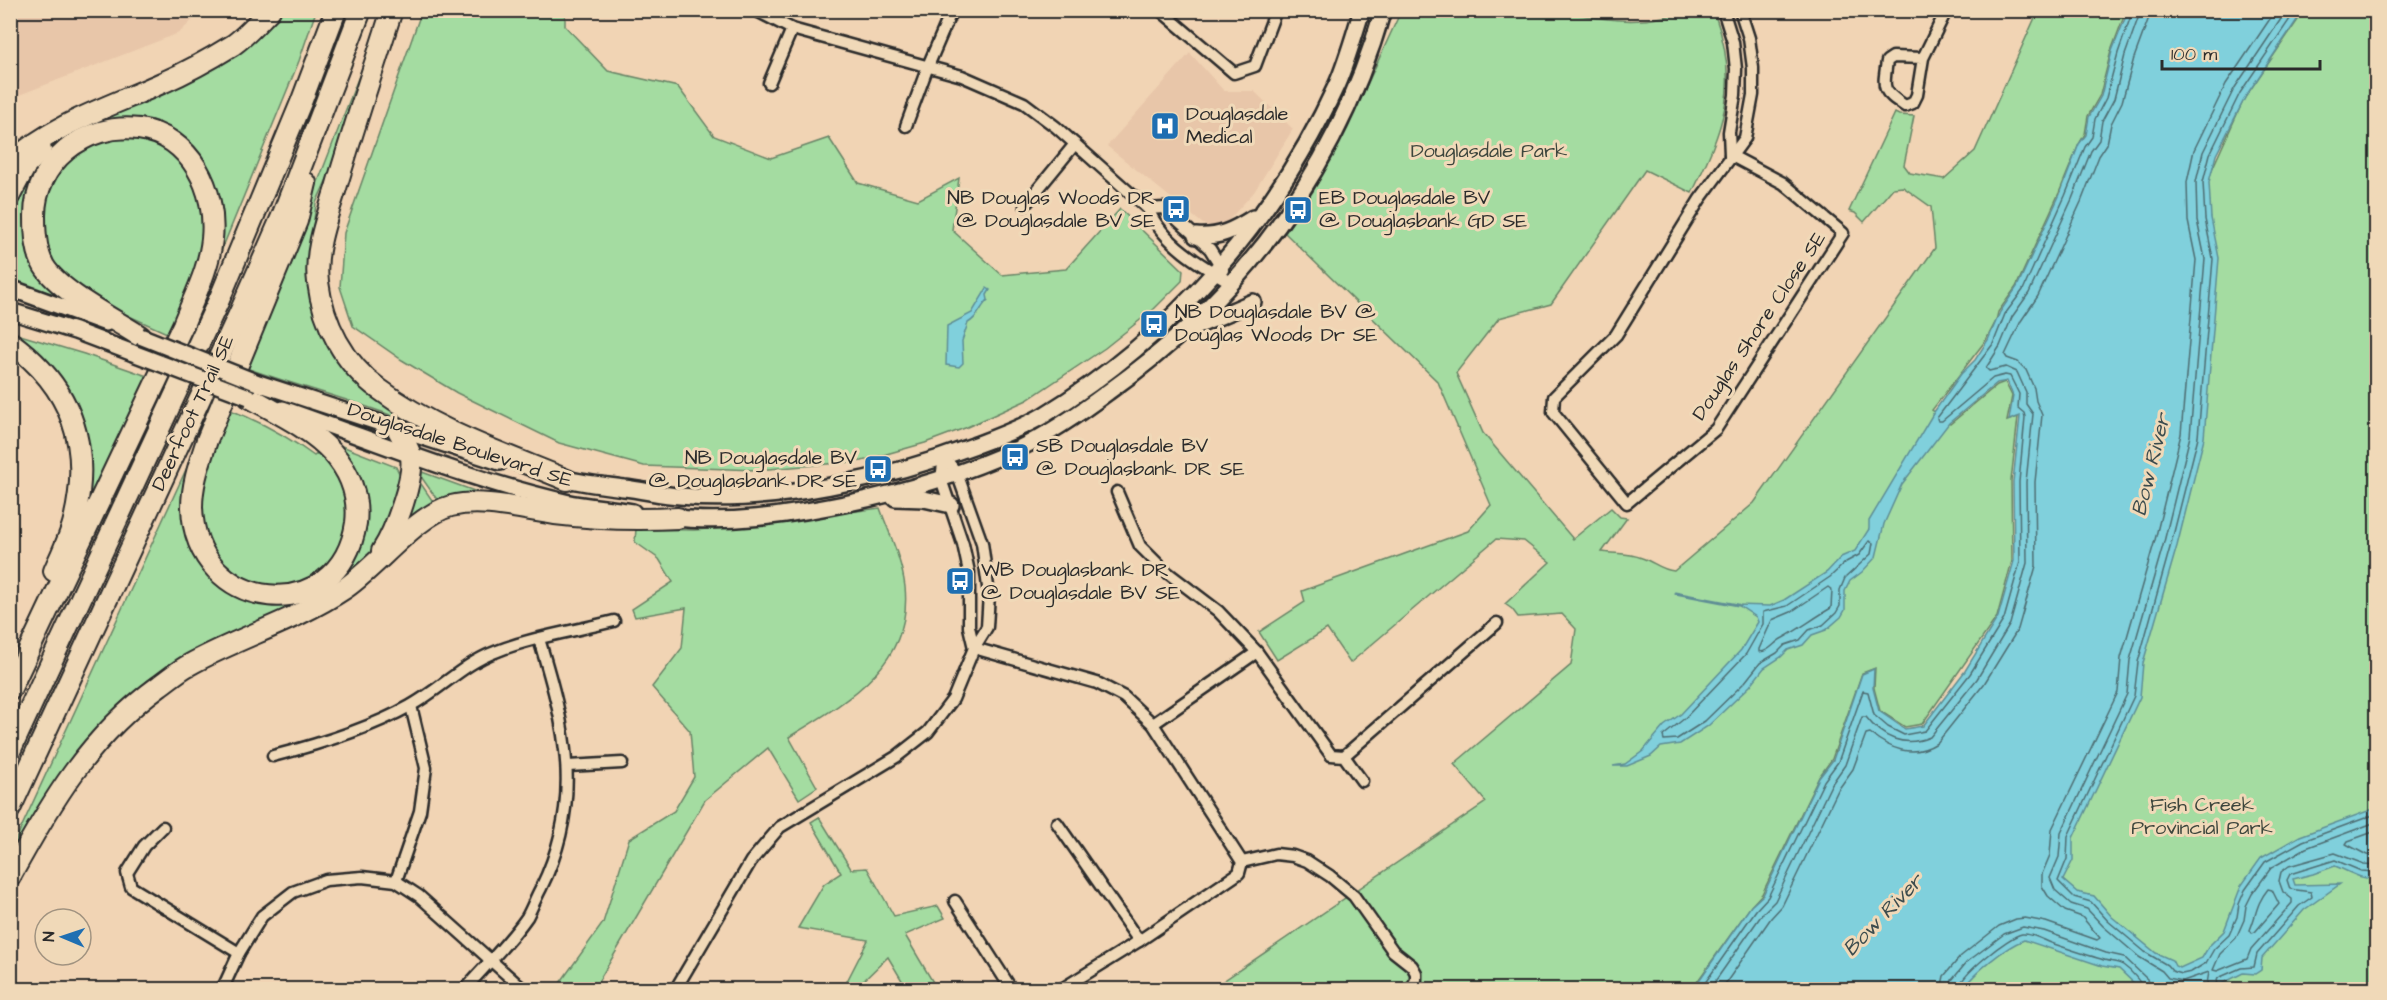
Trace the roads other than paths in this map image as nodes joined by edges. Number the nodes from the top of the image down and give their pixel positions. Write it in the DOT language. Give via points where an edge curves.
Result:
graph roads {
  1 [pos="270,10"];
  2 [pos="336,10"];
  3 [pos="361,10"];
  4 [pos="392,10"];
  5 [pos="755,10"];
  6 [pos="952,10"];
  7 [pos="1160,10"];
  8 [pos="1276,10"];
  9 [pos="1362,10"];
  10 [pos="1383,10"];
  11 [pos="1394,10"];
  12 [pos="1723,10"];
  13 [pos="1740,10"];
  14 [pos="1946,11"];
  15 [pos="792,29"];
  16 [pos="1374,42"];
  17 [pos="1923,58"];
  18 [pos="928,66"];
  19 [pos="769,83"];
  20 [pos="324,111"];
  21 [pos="906,126"];
  22 [pos="61,129"];
  23 [pos="1075,144"];
  24 [pos="1730,155"];
  25 [pos="10,163"];
  26 [pos="10,195"];
  27 [pos="1025,205"];
  28 [pos="1148,209"];
  29 [pos="1260,213"];
  30 [pos="1196,236"];
  31 [pos="1218,270"];
  32 [pos="1232,283"];
  33 [pos="10,288"];
  34 [pos="1253,302"];
  35 [pos="10,311"];
  36 [pos="1184,331"];
  37 [pos="10,342"];
  38 [pos="136,344"];
  39 [pos="253,390"];
  40 [pos="397,428"];
  41 [pos="411,455"];
  42 [pos="944,457"];
  43 [pos="957,473"];
  44 [pos="941,479"];
  45 [pos="567,480"];
  46 [pos="1117,492"];
  47 [pos="880,497"];
  48 [pos="951,505"];
  49 [pos="678,518"];
  50 [pos="372,566"];
  51 [pos="614,621"];
  52 [pos="1497,623"];
  53 [pos="539,639"];
  54 [pos="974,648"];
  55 [pos="1257,652"];
  56 [pos="10,678"];
  57 [pos="10,690"];
  58 [pos="411,706"];
  59 [pos="1153,724"];
  60 [pos="10,751"];
  61 [pos="273,756"];
  62 [pos="1344,756"];
  63 [pos="622,764"];
  64 [pos="568,766"];
  65 [pos="1362,781"];
  66 [pos="10,809"];
  67 [pos="1057,823"];
  68 [pos="163,827"];
  69 [pos="1242,862"];
  70 [pos="10,877"];
  71 [pos="396,881"];
  72 [pos="955,901"];
  73 [pos="1139,941"];
  74 [pos="239,953"];
  75 [pos="490,960"];
  76 [pos="222,990"];
  77 [pos="464,990"];
  78 [pos="524,990"];
  79 [pos="675,990"];
  80 [pos="1012,990"];
  81 [pos="1060,990"];
  82 [pos="1411,990"];
  1 -- 22 [label="highway" via="234,44 166,82"];
  2 -- 60 [label="highway, Deerfoot Trail SE" via="219,300"];
  3 -- 20 [label="highway, Deerfoot Trail SE"];
  4 -- 45 [label="highway" via="321,238 318,280 325,316 354,366 377,388 440,428"];
  5 -- 15 [label="street"];
  6 -- 18 [label="street"];
  7 -- 8 [label="street" via="1234,73 1255,66"];
  9 -- 29 [label="street, Douglasdale Boulevard SE" via="1338,82 1308,141"];
  10 -- 16 [label="street, Douglasdale Boulevard SE"];
  11 -- 16 [label="street"];
  12 -- 24 [label="street" via="1736,69"];
  13 -- 24 [label="street, Douglas Shore Close SE" via="1749,38 1753,95 1744,138"];
  14 -- 17 [label="street"];
  15 -- 18 [label="street"];
  15 -- 19 [label="street"];
  16 -- 32 [label="street, Douglasdale Boulevard SE" via="1314,174 1279,228"];
  17 -- 17 [label="street" via="1893,57 1887,61 1884,84 1888,94 1905,106 1913,103 1917,95"];
  18 -- 21 [label="street"];
  18 -- 23 [label="street" via="1024,103"];
  20 -- 39 [label="highway" via="297,221 207,440 195,476 192,506 202,551 218,573 252,593 286,595 317,586 345,557 354,537 355,494 348,474 332,452"];
  20 -- 66 [label="highway, Deerfoot Trail SE" via="241,310"];
  22 -- 25 [label="highway"];
  22 -- 26 [label="highway" via="25,167"];
  23 -- 27 [label="street"];
  23 -- 28 [label="street"];
  24 -- 24 [label="street, Douglas Shore Close SE" via="1616,335 1554,397 1553,412 1627,503 1716,429 1843,233 1783,183"];
  28 -- 30 [label="street" via="1164,208"];
  28 -- 31 [label="street" via="1154,223 1197,264"];
  29 -- 30 [label="street" via="1232,231 1215,237"];
  29 -- 31 [label="street, Douglasdale Boulevard SE"];
  30 -- 31 [label="street" via="1210,249"];
  31 -- 32 [label="street"];
  31 -- 42 [label="street, Douglasdale Boulevard SE" via="1158,330 1104,375 1042,416"];
  32 -- 36 [label="street, Douglasdale Boulevard SE"];
  33 -- 38 [label="street"];
  34 -- 36 [label="street"];
  35 -- 38 [label="street"];
  36 -- 43 [label="street, Douglasdale Boulevard SE" via="1158,355 1073,417 1022,447"];
  37 -- 56 [label="highway" via="31,357 60,391 69,409 80,458 74,521"];
  38 -- 39 [label="street, Douglasdale Boulevard SE, bridge"];
  38 -- 57 [label="highway" via="44,267 35,232 34,207 41,181 56,158 88,136 117,129 140,129 166,138 197,167 213,213 207,267"];
  39 -- 40 [label="street, Douglasdale Boulevard SE"];
  39 -- 41 [label="street, Douglasdale Boulevard SE"];
  40 -- 41 [label="highway"];
  40 -- 45 [label="street, Douglasdale Boulevard SE"];
  41 -- 49 [label="street, Douglasdale Boulevard SE" via="567,502"];
  41 -- 50 [label="highway" via="403,508"];
  42 -- 43 [label="street"];
  42 -- 44 [label="street"];
  42 -- 45 [label="street, Douglasdale Boulevard SE" via="818,489 758,496 680,496"];
  43 -- 44 [label="street, Douglasdale Boulevard SE"];
  43 -- 54 [label="street" via="982,543 989,594 987,627"];
  44 -- 47 [label="street, Douglasdale Boulevard SE"];
  44 -- 48 [label="street"];
  46 -- 55 [label="street" via="1140,546 1164,570 1218,611"];
  47 -- 48 [label="street"];
  47 -- 49 [label="street, Douglasdale Boulevard SE" via="769,515"];
  48 -- 54 [label="street" via="969,572 969,627"];
  49 -- 50 [label="highway" via="596,518 464,504 426,519"];
  50 -- 70 [label="highway" via="331,598 187,665 134,704 102,734 70,775"];
  51 -- 53 [label="street"];
  52 -- 62 [label="street"];
  53 -- 58 [label="street" via="493,652"];
  53 -- 64 [label="street" via="558,700"];
  54 -- 59 [label="street" via="1097,683 1124,697"];
  54 -- 79 [label="street" via="953,699 928,732 896,757 780,827 751,861"];
  55 -- 59 [label="street"];
  55 -- 62 [label="street" via="1331,755"];
  58 -- 61 [label="street" via="305,748"];
  58 -- 71 [label="street" via="426,768 420,812"];
  59 -- 69 [label="street"];
  62 -- 65 [label="street"];
  63 -- 64 [label="street"];
  64 -- 75 [label="street" via="564,826 552,865 527,916"];
  67 -- 73 [label="street"];
  68 -- 74 [label="street" via="144,846 127,873 131,887"];
  69 -- 73 [label="street" via="1239,873"];
  69 -- 82 [label="street" via="1276,854 1293,856 1330,876 1354,896 1394,951 1412,966 1416,980"];
  71 -- 74 [label="street" via="362,877 326,879 293,892 261,916"];
  71 -- 75 [label="street" via="419,896"];
  72 -- 80 [label="street"];
  73 -- 81 [label="street"];
  74 -- 76 [label="street"];
  75 -- 77 [label="street"];
  75 -- 78 [label="street"];
}
